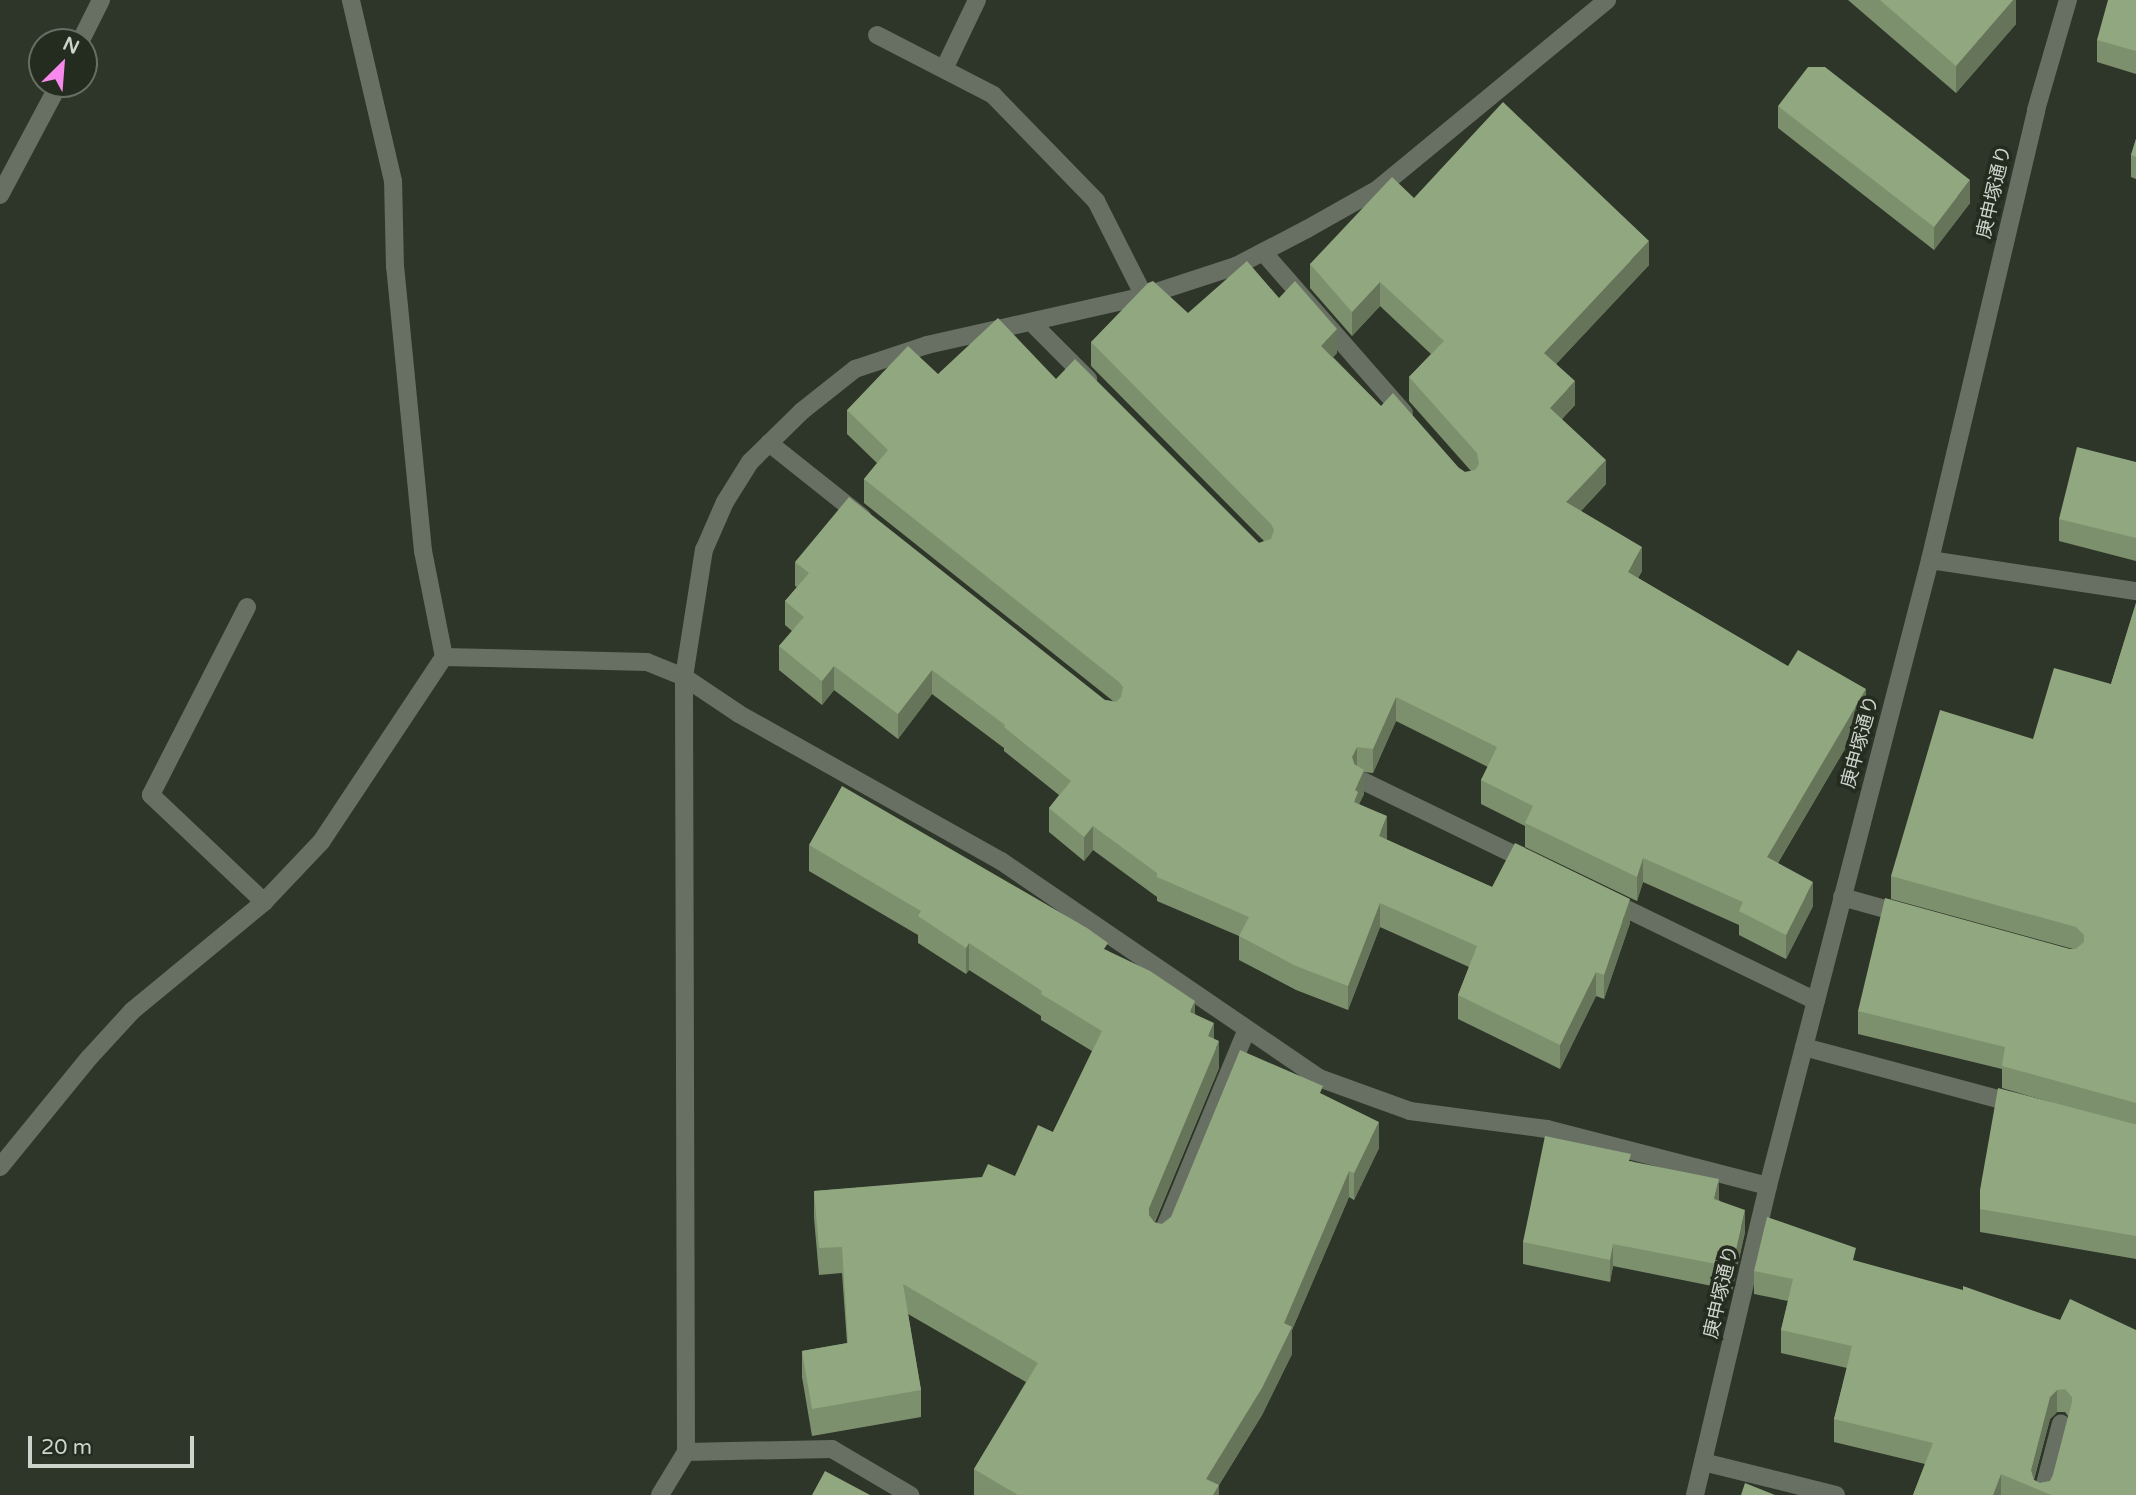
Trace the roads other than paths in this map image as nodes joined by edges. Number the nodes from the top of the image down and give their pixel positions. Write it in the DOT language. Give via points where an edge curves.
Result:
graph roads {
  1 [pos="101,0"];
  2 [pos="977,0"];
  3 [pos="1607,0"];
  4 [pos="2068,0"];
  5 [pos="353,6"];
  6 [pos="87,28"];
  7 [pos="877,35"];
  8 [pos="943,69"];
  9 [pos="52,98"];
  10 [pos="0,195"];
  11 [pos="1263,253"];
  12 [pos="1144,296"];
  13 [pos="1031,322"];
  14 [pos="1099,390"];
  15 [pos="1415,424"];
  16 [pos="769,443"];
  17 [pos="876,528"];
  18 [pos="1930,560"];
  19 [pos="2136,591"];
  20 [pos="247,607"];
  21 [pos="444,657"];
  22 [pos="684,677"];
  23 [pos="1363,781"];
  24 [pos="1546,870"];
  25 [pos="1595,894"];
  26 [pos="1842,897"];
  27 [pos="264,902"];
  28 [pos="1919,918"];
  29 [pos="1816,1001"];
  30 [pos="1247,1029"];
  31 [pos="1804,1047"];
  32 [pos="2030,1107"];
  33 [pos="0,1167"];
  34 [pos="1768,1186"];
  35 [pos="1160,1239"];
  36 [pos="2061,1423"];
  37 [pos="686,1452"];
  38 [pos="1703,1462"];
  39 [pos="660,1495"];
  40 [pos="910,1495"];
  41 [pos="1695,1495"];
  42 [pos="1836,1495"];
  43 [pos="2042,1495"];
  1 -- 6 [label="street"];
  2 -- 8 [label="street"];
  3 -- 11 [label="street" via="1378,189"];
  4 -- 18 [label="street, 庚申塚通り" via="2036,110"];
  5 -- 21 [label="street" via="393,181 395,267 423,551"];
  7 -- 8 [label="street"];
  8 -- 12 [label="street" via="993,95 1096,201"];
  9 -- 10 [label="street"];
  11 -- 12 [label="street"];
  11 -- 15 [label="street"];
  12 -- 13 [label="street"];
  13 -- 14 [label="street"];
  13 -- 16 [label="street" via="927,345 855,369"];
  16 -- 17 [label="street"];
  16 -- 22 [label="street" via="750,462 725,502 704,550"];
  18 -- 19 [label="street"];
  18 -- 26 [label="street, 庚申塚通り"];
  20 -- 27 [label="street" via="151,795"];
  21 -- 22 [label="street" via="647,662"];
  21 -- 27 [label="street" via="321,842"];
  22 -- 30 [label="street" via="739,714 1002,861"];
  22 -- 37 [label="street"];
  23 -- 24 [label="street"];
  25 -- 29 [label="street"];
  26 -- 28 [label="street"];
  26 -- 29 [label="street, 庚申塚通り"];
  27 -- 33 [label="street" via="132,1011"];
  29 -- 31 [label="street, 庚申塚通り"];
  30 -- 34 [label="street" via="1318,1078 1410,1111 1547,1129"];
  30 -- 35 [label="street"];
  31 -- 32 [label="street"];
  31 -- 34 [label="street, 庚申塚通り"];
  34 -- 38 [label="street, 庚申塚通り"];
  36 -- 43 [label="street"];
  37 -- 39 [label="street"];
  37 -- 40 [label="street" via="832,1449"];
  38 -- 41 [label="street, 庚申塚通り"];
  38 -- 42 [label="street"];
}
